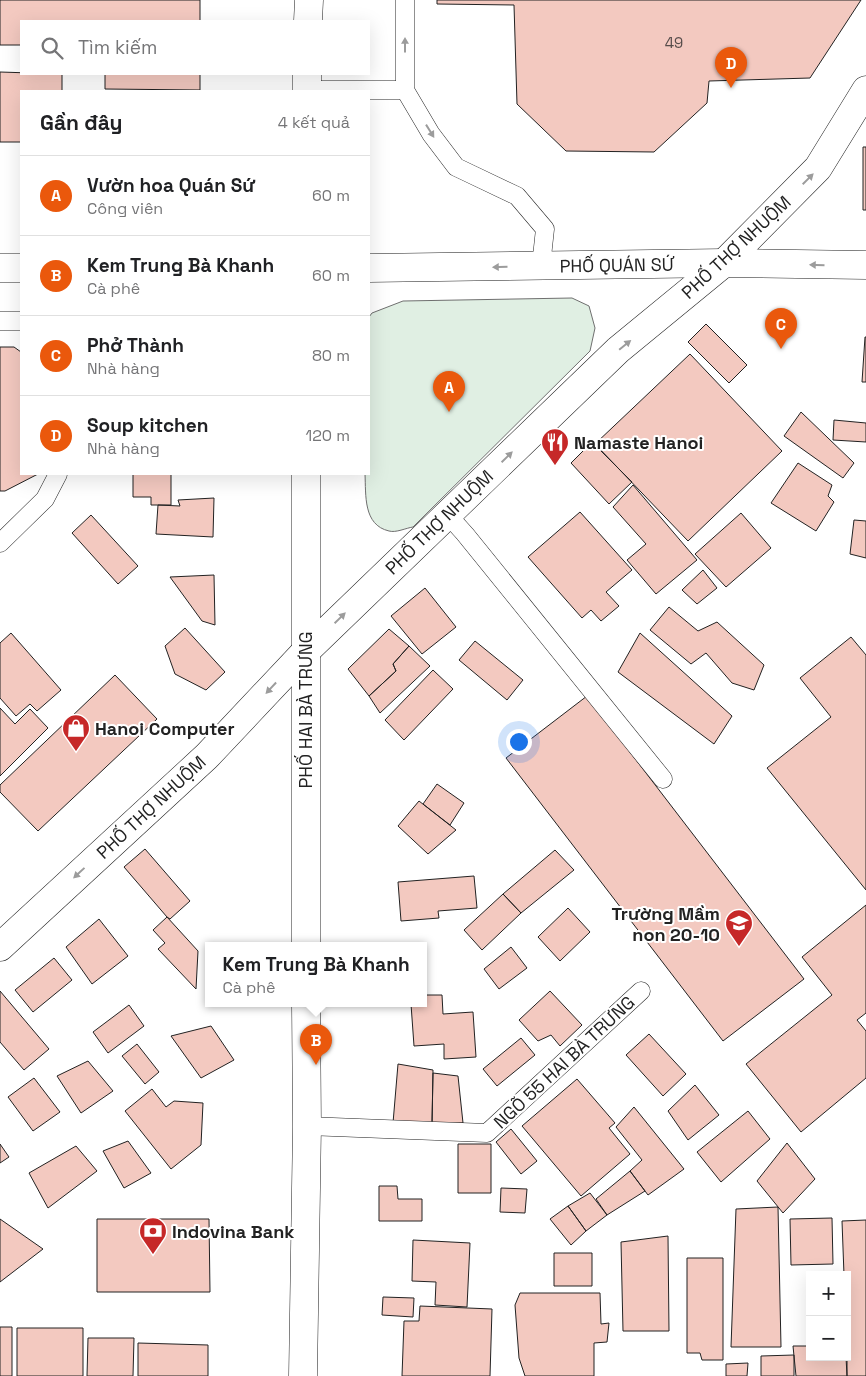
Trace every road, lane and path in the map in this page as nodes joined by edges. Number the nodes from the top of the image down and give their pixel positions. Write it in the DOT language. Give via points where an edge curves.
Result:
graph roads {
  1 [pos="309,0"];
  2 [pos="406,0"];
  3 [pos="308,20"];
  4 [pos="307,85"];
  5 [pos="405,90"];
  6 [pos="866,90"];
  7 [pos="724,263"];
  8 [pos="866,265"];
  9 [pos="541,266"];
  10 [pos="0,268"];
  11 [pos="20,268"];
  12 [pos="370,268"];
  13 [pos="0,321"];
  14 [pos="20,322"];
  15 [pos="57,475"];
  16 [pos="306,475"];
  17 [pos="447,514"];
  18 [pos="0,543"];
  19 [pos="305,652"];
  20 [pos="663,780"];
  21 [pos="306,942"];
  22 [pos="0,946"];
  23 [pos="641,991"];
  24 [pos="306,1007"];
  25 [pos="307,1126"];
  26 [pos="303,1376"];
  1 -- 3 [label="street"];
  5 -- 2 [label="lane, one-way"];
  4 -- 5 [label="lane"];
  5 -- 9 [label="lane, one-way" via="431,134 456,167 517,196 545,229"];
  7 -- 6 [label="street, PHỐ THỢ NHUỘM, one-way" via="818,168"];
  8 -- 7 [label="street, PHỐ QUÁN SỨ, one-way"];
  7 -- 9 [label="street, PHỐ QUÁN SỨ"];
  17 -- 7 [label="street, PHỐ THỢ NHUỘM, one-way" via="618,350"];
  9 -- 12 [label="street, PHỐ QUÁN SỨ, one-way"];
  10 -- 11 [label="street"];
  13 -- 14 [label="lane"];
  15 -- 18 [label="lane" via="45,499"];
  16 -- 19 [label="street, PHỐ HAI BÀ TRƯNG"];
  19 -- 17 [label="street, PHỐ THỢ NHUỘM, one-way"];
  17 -- 20 [label="lane"];
  19 -- 21 [label="street, PHỐ HAI BÀ TRƯNG"];
  19 -- 22 [label="street, PHỐ THỢ NHUỘM, one-way" via="207,756"];
  23 -- 25 [label="lane, NGÕ 55 HAI BÀ TRƯNG" via="487,1133"];
  24 -- 25 [label="street"];
  25 -- 26 [label="street"];
}
